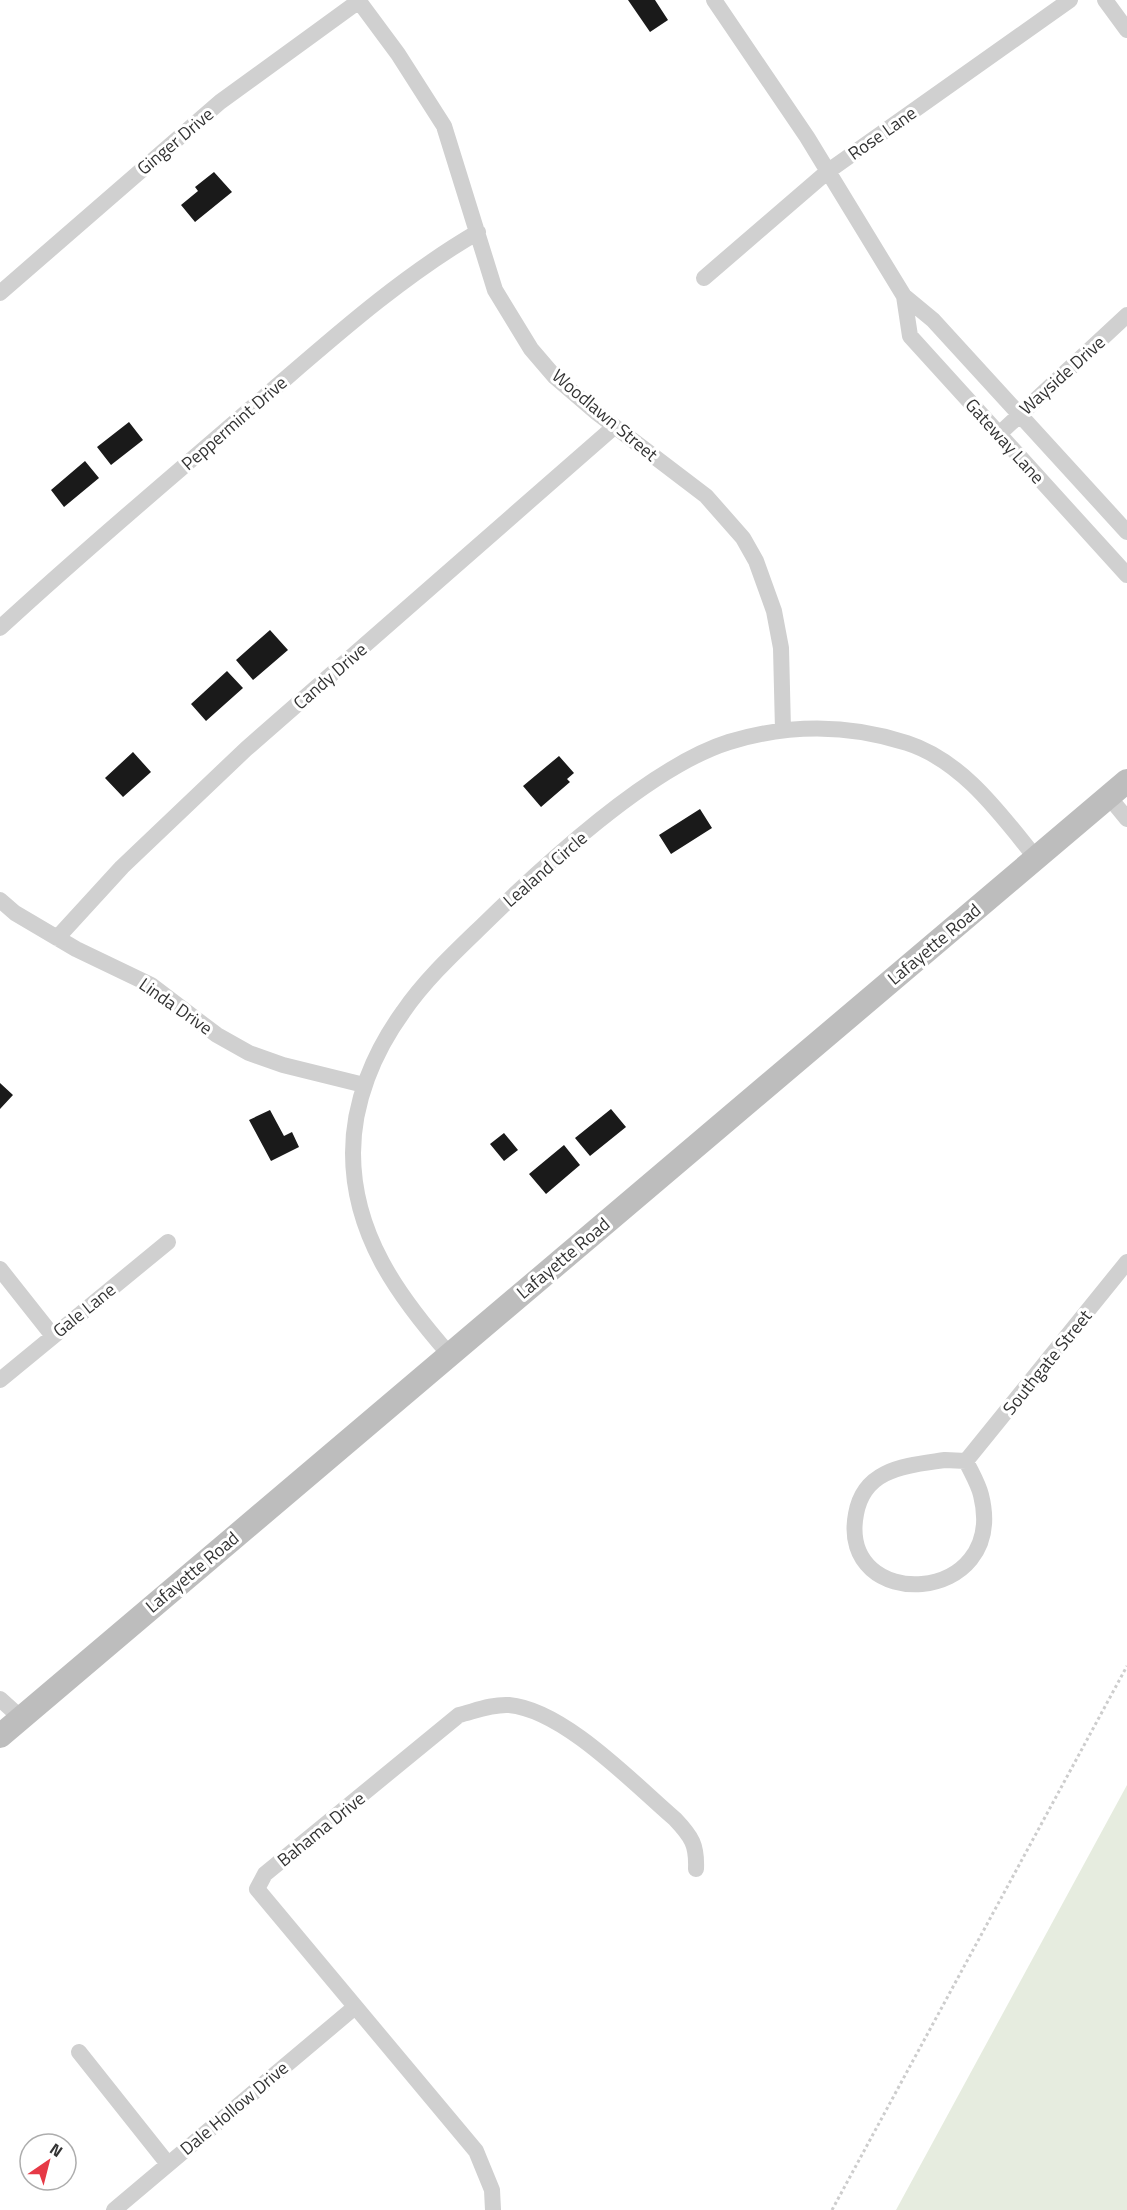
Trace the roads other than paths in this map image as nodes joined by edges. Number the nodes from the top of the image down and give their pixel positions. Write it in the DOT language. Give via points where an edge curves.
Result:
graph roads {
  1 [pos="714,0"];
  2 [pos="1070,0"];
  3 [pos="1105,0"];
  4 [pos="359,1"];
  5 [pos="1127,30"];
  6 [pos="827,172"];
  7 [pos="478,232"];
  8 [pos="704,278"];
  9 [pos="0,292"];
  10 [pos="904,296"];
  11 [pos="1127,315"];
  12 [pos="1018,415"];
  13 [pos="614,427"];
  14 [pos="998,435"];
  15 [pos="1127,532"];
  16 [pos="1127,575"];
  17 [pos="0,628"];
  18 [pos="783,729"];
  19 [pos="1127,781"];
  20 [pos="1109,797"];
  21 [pos="1127,819"];
  22 [pos="1036,858"];
  23 [pos="0,900"];
  24 [pos="57,938"];
  25 [pos="364,1085"];
  26 [pos="168,1242"];
  27 [pos="1127,1263"];
  28 [pos="0,1269"];
  29 [pos="53,1336"];
  30 [pos="449,1354"];
  31 [pos="0,1380"];
  32 [pos="966,1461"];
  33 [pos="0,1699"];
  34 [pos="21,1718"];
  35 [pos="0,1736"];
  36 [pos="696,1869"];
  37 [pos="355,2007"];
  38 [pos="80,2052"];
  39 [pos="168,2164"];
  40 [pos="114,2210"];
  41 [pos="493,2210"];
  1 -- 6 [label="street, Gateway Lane" via="760,64"];
  2 -- 6 [label="street, Rose Lane"];
  3 -- 5 [label="street"];
  4 -- 7 [label="street, Woodlawn Street" via="444,126"];
  4 -- 9 [label="street, Ginger Drive" via="220,102"];
  6 -- 8 [label="street, Rose Lane"];
  6 -- 10 [label="street, Gateway Lane"];
  7 -- 13 [label="street, Woodlawn Street" via="495,290 531,349 555,377"];
  7 -- 17 [label="street, Peppermint Drive" via="398,284 353,321"];
  10 -- 12 [label="street, Gateway Lane" via="933,320"];
  10 -- 14 [label="street, Gateway Lane" via="910,336"];
  11 -- 12 [label="street, Wayside Drive"];
  12 -- 14 [label="street, Wayside Drive"];
  12 -- 15 [label="street, Gateway Lane"];
  13 -- 18 [label="street, Woodlawn Street" via="706,496 743,538 756,561 774,611 781,648"];
  13 -- 24 [label="street, Candy Drive" via="246,749 123,867"];
  14 -- 16 [label="street, Gateway Lane"];
  18 -- 22 [label="street, Lealand Circle" via="855,730 909,743 968,780"];
  18 -- 25 [label="street, Lealand Circle" via="727,743 688,761 611,812 544,868 426,982 379,1049"];
  19 -- 20 [label="main road, Lafayette Road"];
  20 -- 21 [label="street"];
  20 -- 22 [label="main road, Lafayette Road"];
  22 -- 30 [label="main road, Lafayette Road"];
  23 -- 24 [label="street, Linda Drive"];
  24 -- 25 [label="street, Linda Drive" via="151,985 217,1035 249,1053"];
  25 -- 30 [label="street, Lealand Circle" via="352,1151 361,1211 383,1269"];
  26 -- 29 [label="street, Gale Lane"];
  27 -- 32 [label="street, Southgate Street"];
  28 -- 29 [label="street"];
  29 -- 31 [label="street, Gale Lane"];
  30 -- 34 [label="main road, Lafayette Road"];
  32 -- 32 [label="street" via="945,1460 896,1468 867,1487 856,1509 855,1532 864,1559 875,1571 899,1584 930,1585 971,1560 980,1538 982,1509 981,1495"];
  33 -- 34 [label="street"];
  34 -- 35 [label="main road, Lafayette Road"];
  36 -- 37 [label="street, Bahama Drive" via="697,1848 686,1830 556,1720 509,1705 459,1715 265,1874 257,1889"];
  37 -- 39 [label="street, Dale Hollow Drive"];
  37 -- 41 [label="street, Bahama Drive" via="476,2151 492,2190"];
  38 -- 39 [label="street"];
  39 -- 40 [label="street, Dale Hollow Drive"];
}
